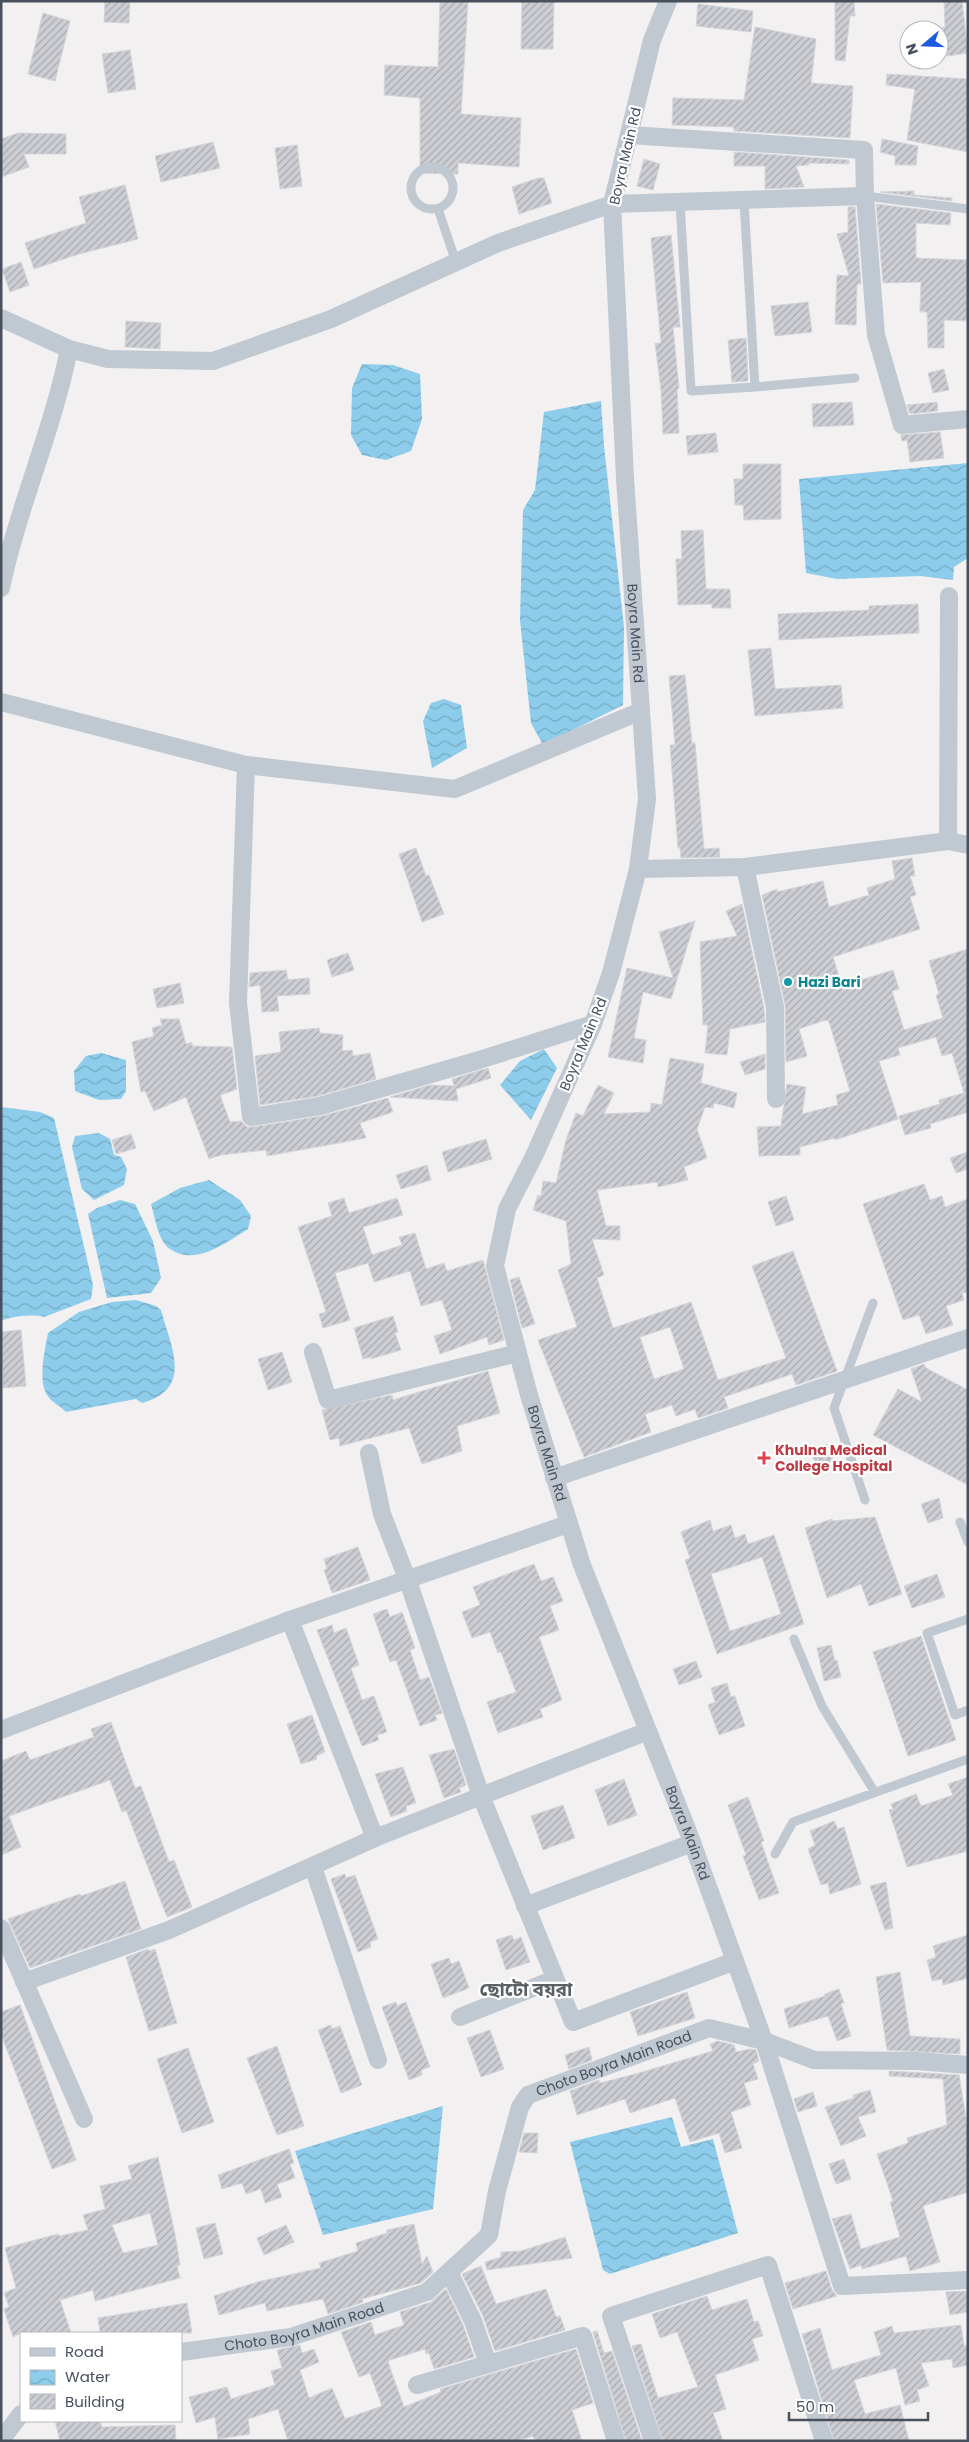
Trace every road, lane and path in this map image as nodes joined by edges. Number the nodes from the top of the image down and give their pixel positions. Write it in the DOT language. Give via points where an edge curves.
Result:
graph roads {
  1 [pos="668,1"];
  2 [pos="628,135"];
  3 [pos="865,196"];
  4 [pos="744,201"];
  5 [pos="680,202"];
  6 [pos="612,204"];
  7 [pos="438,209"];
  8 [pos="968,209"];
  9 [pos="456,262"];
  10 [pos="1,318"];
  11 [pos="69,349"];
  12 [pos="855,378"];
  13 [pos="755,387"];
  14 [pos="968,419"];
  15 [pos="1,588"];
  16 [pos="949,596"];
  17 [pos="1,702"];
  18 [pos="641,711"];
  19 [pos="246,765"];
  20 [pos="948,841"];
  21 [pos="968,845"];
  22 [pos="746,867"];
  23 [pos="638,869"];
  24 [pos="593,1024"];
  25 [pos="776,1099"];
  26 [pos="873,1303"];
  27 [pos="968,1338"];
  28 [pos="314,1352"];
  29 [pos="518,1353"];
  30 [pos="842,1381"];
  31 [pos="369,1453"];
  32 [pos="554,1478"];
  33 [pos="865,1500"];
  34 [pos="960,1522"];
  35 [pos="568,1524"];
  36 [pos="968,1542"];
  37 [pos="408,1582"];
  38 [pos="968,1619"];
  39 [pos="290,1620"];
  40 [pos="794,1639"];
  41 [pos="968,1710"];
  42 [pos="1,1730"];
  43 [pos="648,1730"];
  44 [pos="968,1759"];
  45 [pos="874,1792"];
  46 [pos="481,1796"];
  47 [pos="375,1838"];
  48 [pos="692,1843"];
  49 [pos="775,1854"];
  50 [pos="313,1866"];
  51 [pos="526,1906"];
  52 [pos="1,1928"];
  53 [pos="735,1961"];
  54 [pos="555,1980"];
  55 [pos="24,1982"];
  56 [pos="460,2017"];
  57 [pos="764,2041"];
  58 [pos="378,2060"];
  59 [pos="968,2065"];
  60 [pos="84,2119"];
  61 [pos="448,2272"];
  62 [pos="968,2280"];
  63 [pos="182,2352"];
  64 [pos="488,2364"];
  65 [pos="418,2385"];
  66 [pos="20,2415"];
  67 [pos="1,2440"];
  68 [pos="616,2441"];
  69 [pos="653,2441"];
  70 [pos="824,2441"];
  1 -- 2 [label="street, Boyra Main Rd" via="652,40"];
  2 -- 3 [label="street" via="864,150"];
  2 -- 6 [label="street, Boyra Main Rd"];
  3 -- 4 [label="street"];
  3 -- 8 [label="lane"];
  3 -- 14 [label="street" via="876,335 902,425"];
  4 -- 5 [label="street"];
  4 -- 13 [label="lane"];
  5 -- 6 [label="street"];
  5 -- 13 [label="lane" via="691,391"];
  6 -- 9 [label="street" via="498,243"];
  6 -- 18 [label="street, Boyra Main Rd" via="624,478"];
  7 -- 7 [label="lane" via="424,208 413,200 412,179 422,169 436,167 448,174 451,180 452,194"];
  7 -- 9 [label="lane"];
  9 -- 11 [label="street" via="331,319 213,361 108,359"];
  10 -- 11 [label="street"];
  11 -- 15 [label="street" via="60,390 10,546"];
  12 -- 13 [label="lane"];
  16 -- 20 [label="street"];
  17 -- 19 [label="street"];
  18 -- 19 [label="street" via="456,789"];
  18 -- 23 [label="street, Boyra Main Rd" via="647,800"];
  19 -- 24 [label="street" via="238,1003 251,1117 320,1106"];
  20 -- 21 [label="street"];
  20 -- 22 [label="street"];
  22 -- 23 [label="street"];
  22 -- 25 [label="street" via="775,1007"];
  23 -- 24 [label="street, Boyra Main Rd" via="611,974"];
  24 -- 29 [label="street, Boyra Main Rd" via="508,1209 495,1266"];
  26 -- 30 [label="lane"];
  27 -- 30 [label="street"];
  28 -- 29 [label="street" via="328,1400"];
  29 -- 32 [label="street, Boyra Main Rd"];
  30 -- 32 [label="street"];
  30 -- 33 [label="lane" via="834,1408"];
  31 -- 37 [label="street" via="382,1514"];
  32 -- 35 [label="street, Boyra Main Rd"];
  34 -- 36 [label="lane"];
  35 -- 37 [label="street"];
  35 -- 43 [label="street, Boyra Main Rd"];
  37 -- 39 [label="street"];
  37 -- 46 [label="street"];
  38 -- 41 [label="lane" via="927,1633 955,1714"];
  39 -- 42 [label="street"];
  39 -- 47 [label="street"];
  40 -- 45 [label="lane" via="822,1706"];
  43 -- 46 [label="street"];
  43 -- 48 [label="street, Boyra Main Rd"];
  44 -- 45 [label="lane"];
  45 -- 49 [label="lane" via="793,1822"];
  46 -- 47 [label="street"];
  46 -- 51 [label="street"];
  47 -- 50 [label="street"];
  48 -- 51 [label="street"];
  48 -- 53 [label="street, Boyra Main Rd"];
  50 -- 55 [label="street" via="169,1930"];
  50 -- 58 [label="street"];
  51 -- 54 [label="street"];
  52 -- 55 [label="street"];
  53 -- 54 [label="street" via="573,2022"];
  53 -- 57 [label="street, Boyra Main Rd"];
  54 -- 56 [label="street"];
  55 -- 60 [label="street"];
  57 -- 59 [label="street, Choto Boyra Main Road" via="814,2060"];
  57 -- 61 [label="street, Choto Boyra Main Road" via="709,2028 528,2095 520,2107 489,2234"];
  57 -- 62 [label="street, Boyra Main Rd" via="842,2286"];
  61 -- 63 [label="street, Choto Boyra Main Road" via="427,2292 292,2337"];
  61 -- 64 [label="street" via="473,2321"];
  64 -- 65 [label="street"];
  64 -- 68 [label="street" via="583,2336"];
  66 -- 67 [label="street"];
  69 -- 70 [label="street" via="612,2316 768,2265"];
}
